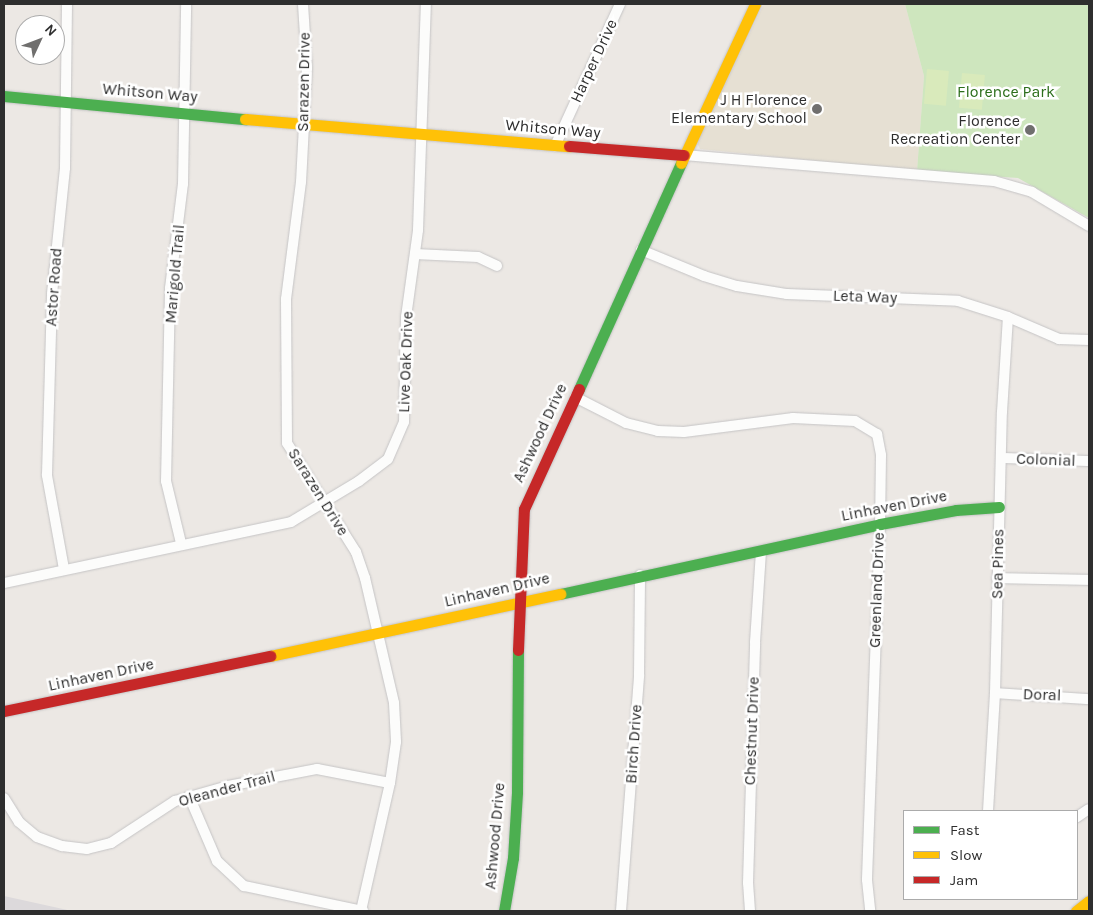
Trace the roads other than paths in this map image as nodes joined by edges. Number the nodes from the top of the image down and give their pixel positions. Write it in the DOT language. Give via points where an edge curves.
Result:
graph roads {
  1 [pos="67,4"];
  2 [pos="186,4"];
  3 [pos="303,4"];
  4 [pos="426,4"];
  5 [pos="620,4"];
  6 [pos="755,4"];
  7 [pos="4,96"];
  8 [pos="66,102"];
  9 [pos="182,111"];
  10 [pos="304,124"];
  11 [pos="421,133"];
  12 [pos="555,146"];
  13 [pos="684,155"];
  14 [pos="1089,226"];
  15 [pos="641,250"];
  16 [pos="415,254"];
  17 [pos="497,266"];
  18 [pos="1008,317"];
  19 [pos="1088,339"];
  20 [pos="575,396"];
  21 [pos="1002,458"];
  22 [pos="1089,461"];
  23 [pos="324,501"];
  24 [pos="999,507"];
  25 [pos="880,524"];
  26 [pos="181,544"];
  27 [pos="762,550"];
  28 [pos="64,570"];
  29 [pos="640,576"];
  30 [pos="997,578"];
  31 [pos="1089,580"];
  32 [pos="4,583"];
  33 [pos="518,601"];
  34 [pos="379,634"];
  35 [pos="995,693"];
  36 [pos="1089,699"];
  37 [pos="4,711"];
  38 [pos="390,783"];
  39 [pos="189,796"];
  40 [pos="4,798"];
  41 [pos="988,810"];
  42 [pos="1089,810"];
  43 [pos="1078,816"];
  44 [pos="1089,901"];
  45 [pos="362,911"];
  46 [pos="504,911"];
  47 [pos="620,911"];
  48 [pos="750,911"];
  49 [pos="870,911"];
  50 [pos="1076,911"];
  1 -- 8 [label="street, Astor Road"];
  2 -- 9 [label="street, Marigold Trail"];
  3 -- 10 [label="street, Sarazen Drive" via="307,68"];
  4 -- 11 [label="street, Live Oak Drive"];
  5 -- 12 [label="street, Harper Drive"];
  6 -- 13 [label="street, Ashwood Drive"];
  7 -- 8 [label="street, Whitson Way"];
  8 -- 9 [label="street, Whitson Way"];
  8 -- 28 [label="street, Astor Road" via="65,168 52,294 47,474"];
  9 -- 10 [label="street, Whitson Way"];
  9 -- 26 [label="street, Marigold Trail" via="183,184 170,288 166,481"];
  10 -- 11 [label="street, Whitson Way"];
  10 -- 23 [label="street, Sarazen Drive" via="301,182 286,299 285,422 287,443"];
  11 -- 12 [label="street, Whitson Way"];
  11 -- 16 [label="street, Live Oak Drive"];
  12 -- 13 [label="street, Whitson Way"];
  13 -- 14 [label="street, Whitson Way" via="994,181 1032,192"];
  13 -- 15 [label="street, Ashwood Drive"];
  15 -- 18 [label="street, Leta Way" via="737,286 787,294 958,302"];
  15 -- 20 [label="street, Ashwood Drive"];
  16 -- 17 [label="street" via="478,257"];
  16 -- 23 [label="street, Live Oak Drive" via="406,317 404,422 388,459"];
  18 -- 19 [label="street, Leta Way" via="1059,339"];
  18 -- 21 [label="street, Sea Pines"];
  20 -- 25 [label="street, Greenland Drive" via="626,423 670,433 793,418 863,424 880,440"];
  20 -- 33 [label="street, Ashwood Drive" via="524,509"];
  21 -- 22 [label="street, Colonial"];
  21 -- 24 [label="street, Sea Pines"];
  23 -- 26 [label="street, Live Oak Drive" via="291,522 268,529"];
  23 -- 34 [label="street, Sarazen Drive" via="356,552"];
  24 -- 25 [label="street, Linhaven Drive" via="956,510"];
  24 -- 30 [label="street, Sea Pines"];
  25 -- 27 [label="street, Linhaven Drive"];
  25 -- 49 [label="street, Greenland Drive" via="867,862"];
  26 -- 28 [label="street, Live Oak Drive"];
  27 -- 29 [label="street, Linhaven Drive"];
  27 -- 48 [label="street, Chestnut Drive" via="755,642"];
  28 -- 32 [label="street, Live Oak Drive"];
  29 -- 33 [label="street, Linhaven Drive"];
  29 -- 47 [label="street, Birch Drive" via="639,675"];
  30 -- 31 [label="street"];
  30 -- 35 [label="street, Sea Pines"];
  33 -- 34 [label="street, Linhaven Drive"];
  33 -- 46 [label="street, Ashwood Drive" via="517,792 513,858"];
  34 -- 37 [label="street, Linhaven Drive"];
  34 -- 38 [label="street, Sarazen Drive" via="394,703 396,742"];
  35 -- 36 [label="street, Doral"];
  35 -- 41 [label="street, Sea Pines"];
  38 -- 39 [label="street, Oleander Trail" via="317,769"];
  38 -- 45 [label="street, Sarazen Drive"];
  39 -- 40 [label="street, Oleander Trail" via="111,843 87,849 62,846 37,837 19,822"];
  39 -- 45 [label="street" via="216,861 244,886"];
  42 -- 43 [label="street"];
  44 -- 50 [label="street"];
}
